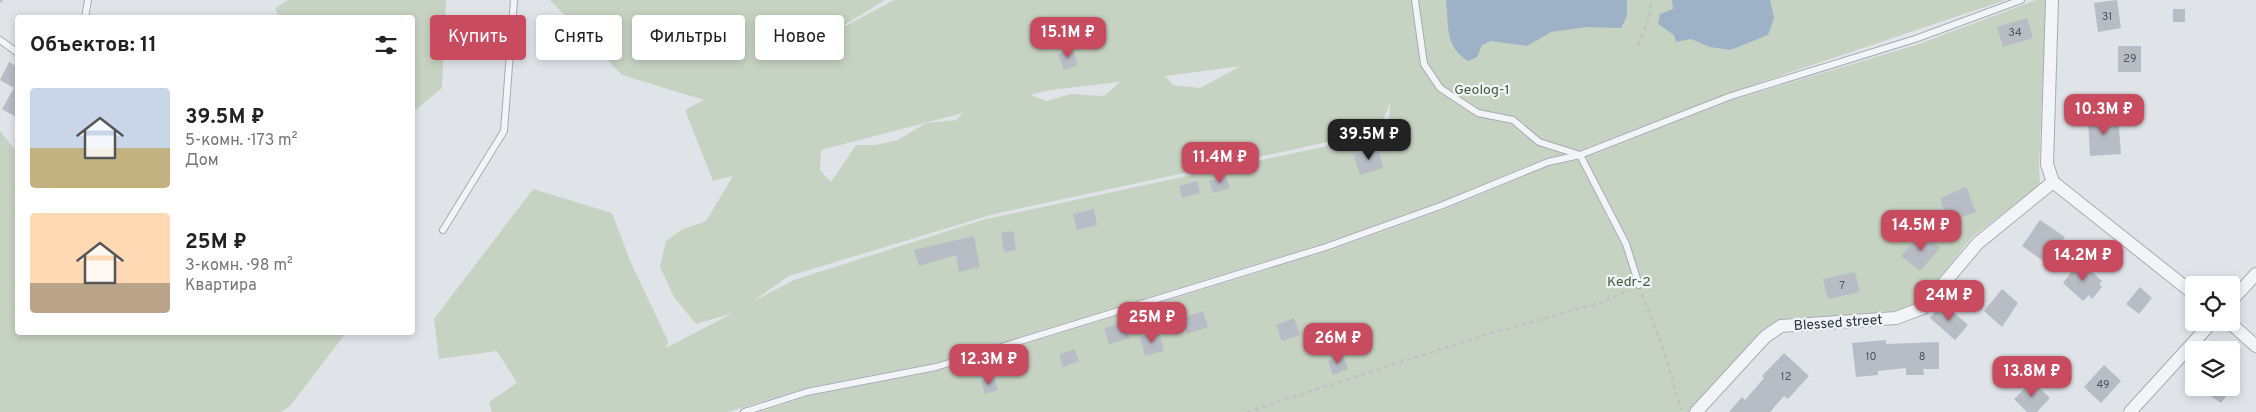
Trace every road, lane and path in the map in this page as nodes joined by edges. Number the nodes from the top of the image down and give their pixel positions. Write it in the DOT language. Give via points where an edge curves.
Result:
graph roads {
  1 [pos="88,0"];
  2 [pos="514,0"];
  3 [pos="1414,0"];
  4 [pos="1652,0"];
  5 [pos="2020,0"];
  6 [pos="2052,0"];
  7 [pos="86,15"];
  8 [pos="0,40"];
  9 [pos="1638,45"];
  10 [pos="15,51"];
  11 [pos="1580,155"];
  12 [pos="2053,182"];
  13 [pos="443,230"];
  14 [pos="2256,274"];
  15 [pos="1639,285"];
  16 [pos="2185,287"];
  17 [pos="2240,291"];
  18 [pos="2204,331"];
  19 [pos="2239,331"];
  20 [pos="2256,346"];
  21 [pos="1683,411"];
  22 [pos="744,412"];
  23 [pos="1247,412"];
  24 [pos="1676,412"];
  25 [pos="1696,412"];
  26 [pos="2130,412"];
  1 -- 7 [label="lane"];
  2 -- 13 [label="lane" via="504,130"];
  3 -- 11 [label="lane" via="1424,64 1440,88 1478,113 1512,120 1539,142"];
  4 -- 9 [label="path" via="1650,18"];
  5 -- 11 [label="lane" via="1915,39 1731,96"];
  6 -- 12 [label="street" via="2048,164"];
  8 -- 10 [label="lane"];
  11 -- 15 [label="lane" via="1626,244"];
  11 -- 22 [label="lane" via="1548,162 1443,205 1326,247 945,364 807,392"];
  12 -- 16 [label="street"];
  12 -- 25 [label="street, Blessed street" via="1978,243 1923,308 1896,318 1782,326 1765,337"];
  14 -- 17 [label="street"];
  15 -- 21 [label="path" via="1664,348"];
  15 -- 23 [label="path" via="1600,303 1481,336"];
  18 -- 26 [label="street"];
  19 -- 20 [label="street"];
  21 -- 24 [label="path"];
}
